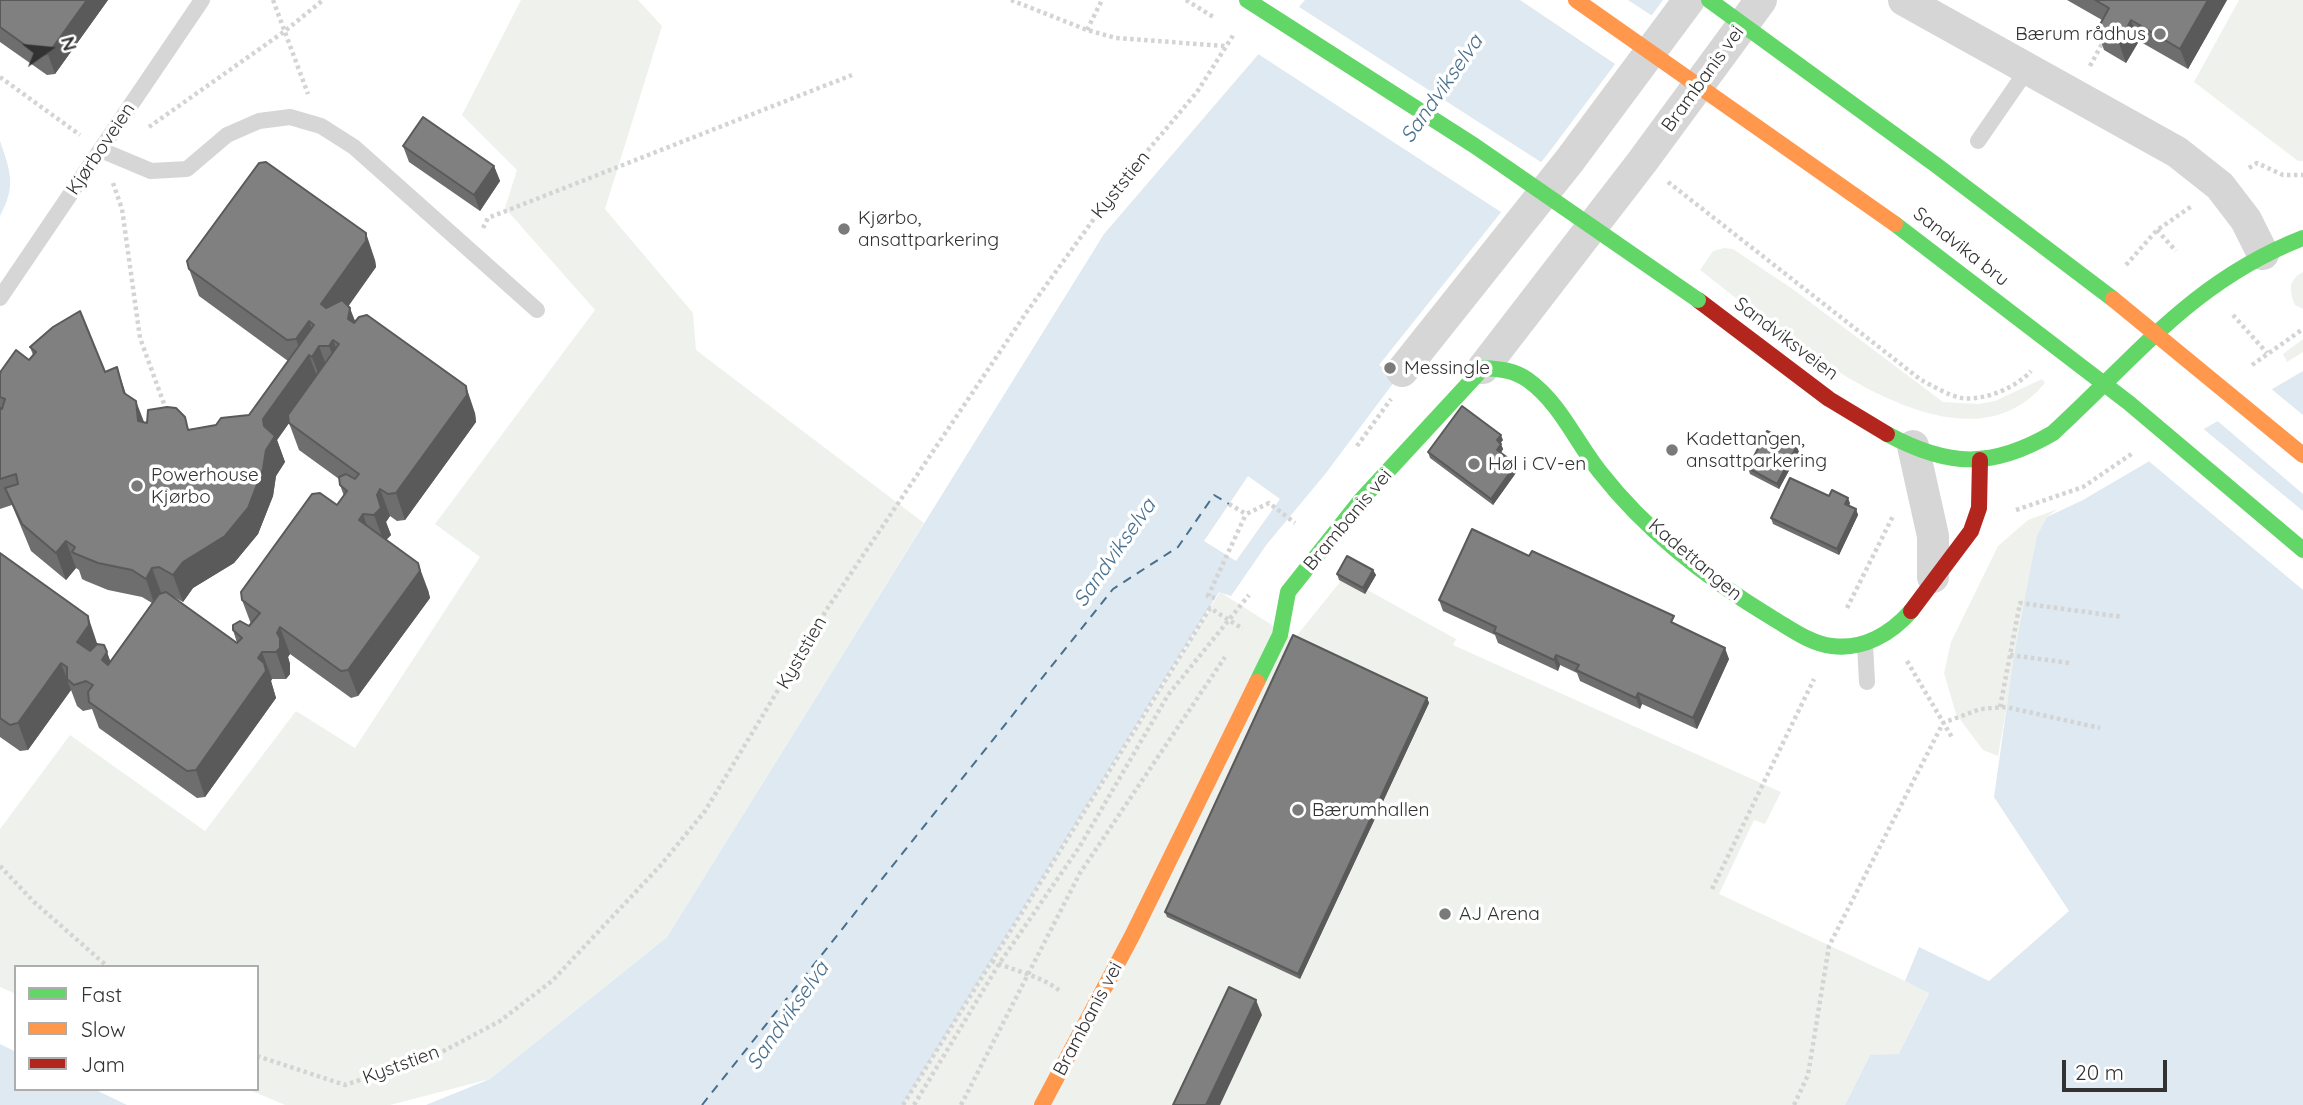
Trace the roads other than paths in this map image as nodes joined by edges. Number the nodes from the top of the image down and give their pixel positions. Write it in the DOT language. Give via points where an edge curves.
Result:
graph roads {
  1 [pos="202,0"];
  2 [pos="1248,0"];
  3 [pos="1576,0"];
  4 [pos="1689,0"];
  5 [pos="1709,0"];
  6 [pos="1761,0"];
  7 [pos="1904,0"];
  8 [pos="2027,70"];
  9 [pos="1978,141"];
  10 [pos="101,150"];
  11 [pos="2303,238"];
  12 [pos="2263,254"];
  13 [pos="0,298"];
  14 [pos="537,310"];
  15 [pos="1483,368"];
  16 [pos="1402,371"];
  17 [pos="1913,446"];
  18 [pos="2303,454"];
  19 [pos="1980,460"];
  20 [pos="2303,550"];
  21 [pos="1933,577"];
  22 [pos="1864,642"];
  23 [pos="1867,682"];
  24 [pos="1042,1105"];
  1 -- 10 [label="lane, Kjørboveien"];
  2 -- 17 [label="main road, Sandviksveien, bridge" via="1531,181 1843,408"];
  3 -- 20 [label="main road, Sandvika bru, bridge" via="1912,235 2169,436"];
  4 -- 16 [label="street" via="1570,160"];
  5 -- 18 [label="main road, bridge" via="1959,180"];
  6 -- 15 [label="street, Brambanis vei"];
  7 -- 8 [label="street"];
  8 -- 9 [label="lane"];
  8 -- 12 [label="street" via="2177,152 2220,186 2246,220"];
  10 -- 13 [label="lane, Kjørboveien"];
  10 -- 14 [label="lane" via="151,171 187,169 227,135 259,121 290,117 321,126 354,148"];
  11 -- 12 [label="main road, Sandviksveien"];
  12 -- 19 [label="main road, Sandviksveien" via="2181,308 2053,433 2008,456"];
  15 -- 22 [label="main road, Kadettangen" via="1514,371 1542,393 1601,473 1660,534 1743,600 1829,646"];
  15 -- 24 [label="main road, Brambanis vei" via="1361,500 1288,592 1280,635"];
  17 -- 19 [label="main road, Sandviksveien" via="1947,458"];
  17 -- 21 [label="street" via="1933,536"];
  19 -- 21 [label="main road, Kadettangen" via="1979,510 1965,538"];
  21 -- 22 [label="main road, Kadettangen" via="1911,615"];
  22 -- 23 [label="lane"];
}
